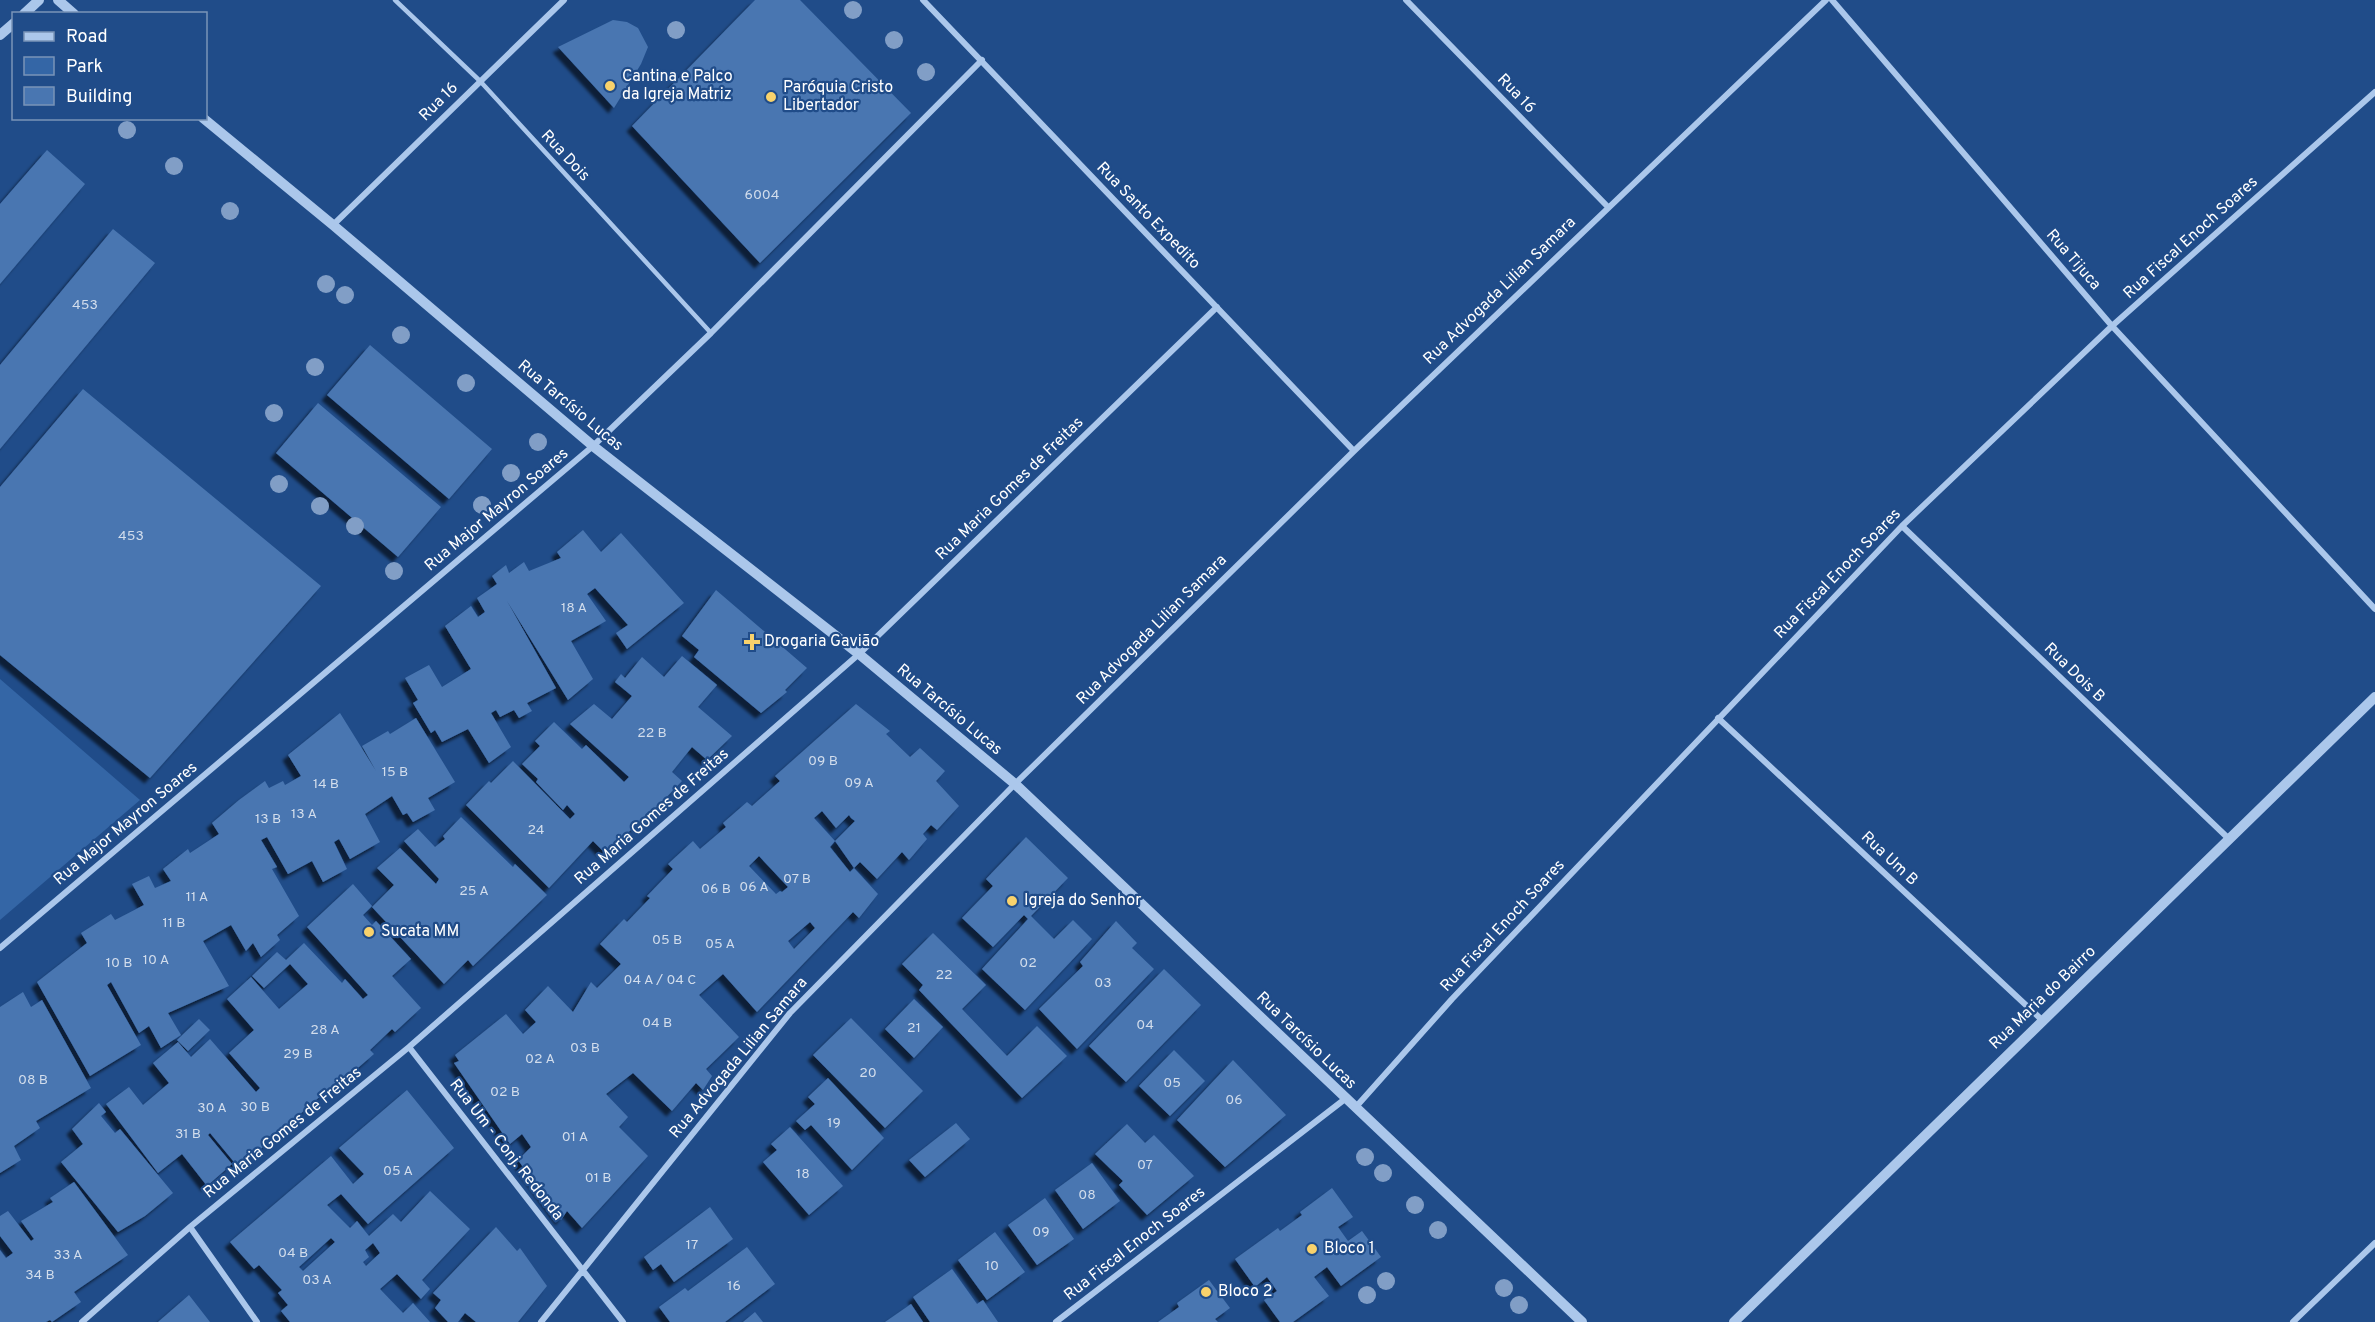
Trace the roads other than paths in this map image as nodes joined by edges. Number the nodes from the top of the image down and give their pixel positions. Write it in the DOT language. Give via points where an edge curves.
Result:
graph roads {
  1 [pos="39,0"];
  2 [pos="58,0"];
  3 [pos="395,0"];
  4 [pos="564,0"];
  5 [pos="923,0"];
  6 [pos="1406,0"];
  7 [pos="1826,0"];
  8 [pos="1832,0"];
  9 [pos="26,12"];
  10 [pos="72,12"];
  11 [pos="12,25"];
  12 [pos="0,35"];
  13 [pos="982,60"];
  14 [pos="480,81"];
  15 [pos="2375,92"];
  16 [pos="205,120"];
  17 [pos="1608,207"];
  18 [pos="333,225"];
  19 [pos="1217,307"];
  20 [pos="2112,326"];
  21 [pos="711,333"];
  22 [pos="593,446"];
  23 [pos="1354,451"];
  24 [pos="1902,526"];
  25 [pos="2375,609"];
  26 [pos="859,654"];
  27 [pos="2375,697"];
  28 [pos="1718,718"];
  29 [pos="1015,784"];
  30 [pos="2229,838"];
  31 [pos="0,948"];
  32 [pos="2042,1020"];
  33 [pos="409,1047"];
  34 [pos="1345,1099"];
  35 [pos="1355,1108"];
  36 [pos="190,1227"];
  37 [pos="2375,1243"];
  38 [pos="582,1270"];
  39 [pos="82,1322"];
  40 [pos="257,1322"];
  41 [pos="541,1322"];
  42 [pos="623,1322"];
  43 [pos="1056,1322"];
  44 [pos="1582,1322"];
  45 [pos="1734,1322"];
  46 [pos="2293,1322"];
  1 -- 9 [label="street"];
  2 -- 10 [label="street"];
  3 -- 14 [label="lane, Rua Dois"];
  4 -- 14 [label="street, Rua 16"];
  5 -- 13 [label="street, Rua Santo Expedito"];
  6 -- 17 [label="street, Rua 16"];
  7 -- 17 [label="street, Rua Advogada Lilian Samara"];
  8 -- 20 [label="street, Rua Tijuca"];
  11 -- 12 [label="street"];
  13 -- 19 [label="street, Rua Santo Expedito"];
  13 -- 21 [label="street, Rua Major Mayron Soares"];
  14 -- 18 [label="street, Rua 16"];
  14 -- 21 [label="lane, Rua Dois"];
  15 -- 20 [label="street, Rua Fiscal Enoch Soares"];
  16 -- 18 [label="street, Rua Tarcísio Lucas"];
  17 -- 23 [label="street, Rua Advogada Lilian Samara"];
  18 -- 22 [label="street, Rua Tarcísio Lucas"];
  19 -- 23 [label="street, Rua Santo Expedito"];
  19 -- 26 [label="street, Rua Maria Gomes de Freitas"];
  20 -- 24 [label="street, Rua Fiscal Enoch Soares"];
  20 -- 25 [label="street, Rua Tijuca"];
  21 -- 22 [label="street, Rua Major Mayron Soares"];
  22 -- 26 [label="street, Rua Tarcísio Lucas"];
  22 -- 31 [label="street, Rua Major Mayron Soares"];
  23 -- 29 [label="street, Rua Advogada Lilian Samara"];
  24 -- 28 [label="street, Rua Fiscal Enoch Soares"];
  24 -- 30 [label="street, Rua Dois B"];
  26 -- 29 [label="street, Rua Tarcísio Lucas"];
  26 -- 33 [label="street, Rua Maria Gomes de Freitas"];
  27 -- 30 [label="street, Rua Maria do Bairro"];
  28 -- 32 [label="street, Rua Um B"];
  28 -- 35 [label="street, Rua Fiscal Enoch Soares" via="1460,990"];
  29 -- 34 [label="street, Rua Tarcísio Lucas"];
  29 -- 38 [label="street, Rua Advogada Lilian Samara" via="790,1013"];
  30 -- 32 [label="street, Rua Maria do Bairro"];
  32 -- 45 [label="street, Rua Maria do Bairro"];
  33 -- 36 [label="street, Rua Maria Gomes de Freitas"];
  33 -- 38 [label="street, Rua Um - Conj. Redonda"];
  34 -- 35 [label="street, Rua Tarcísio Lucas"];
  34 -- 43 [label="street, Rua Fiscal Enoch Soares"];
  35 -- 44 [label="street, Rua Tarcísio Lucas"];
  36 -- 39 [label="street, Rua Maria Gomes de Freitas"];
  36 -- 40 [label="street"];
  37 -- 46 [label="street"];
  38 -- 41 [label="street, Rua Advogada Lilian Samara"];
  38 -- 42 [label="street, Rua Um - Conj. Redonda"];
}
